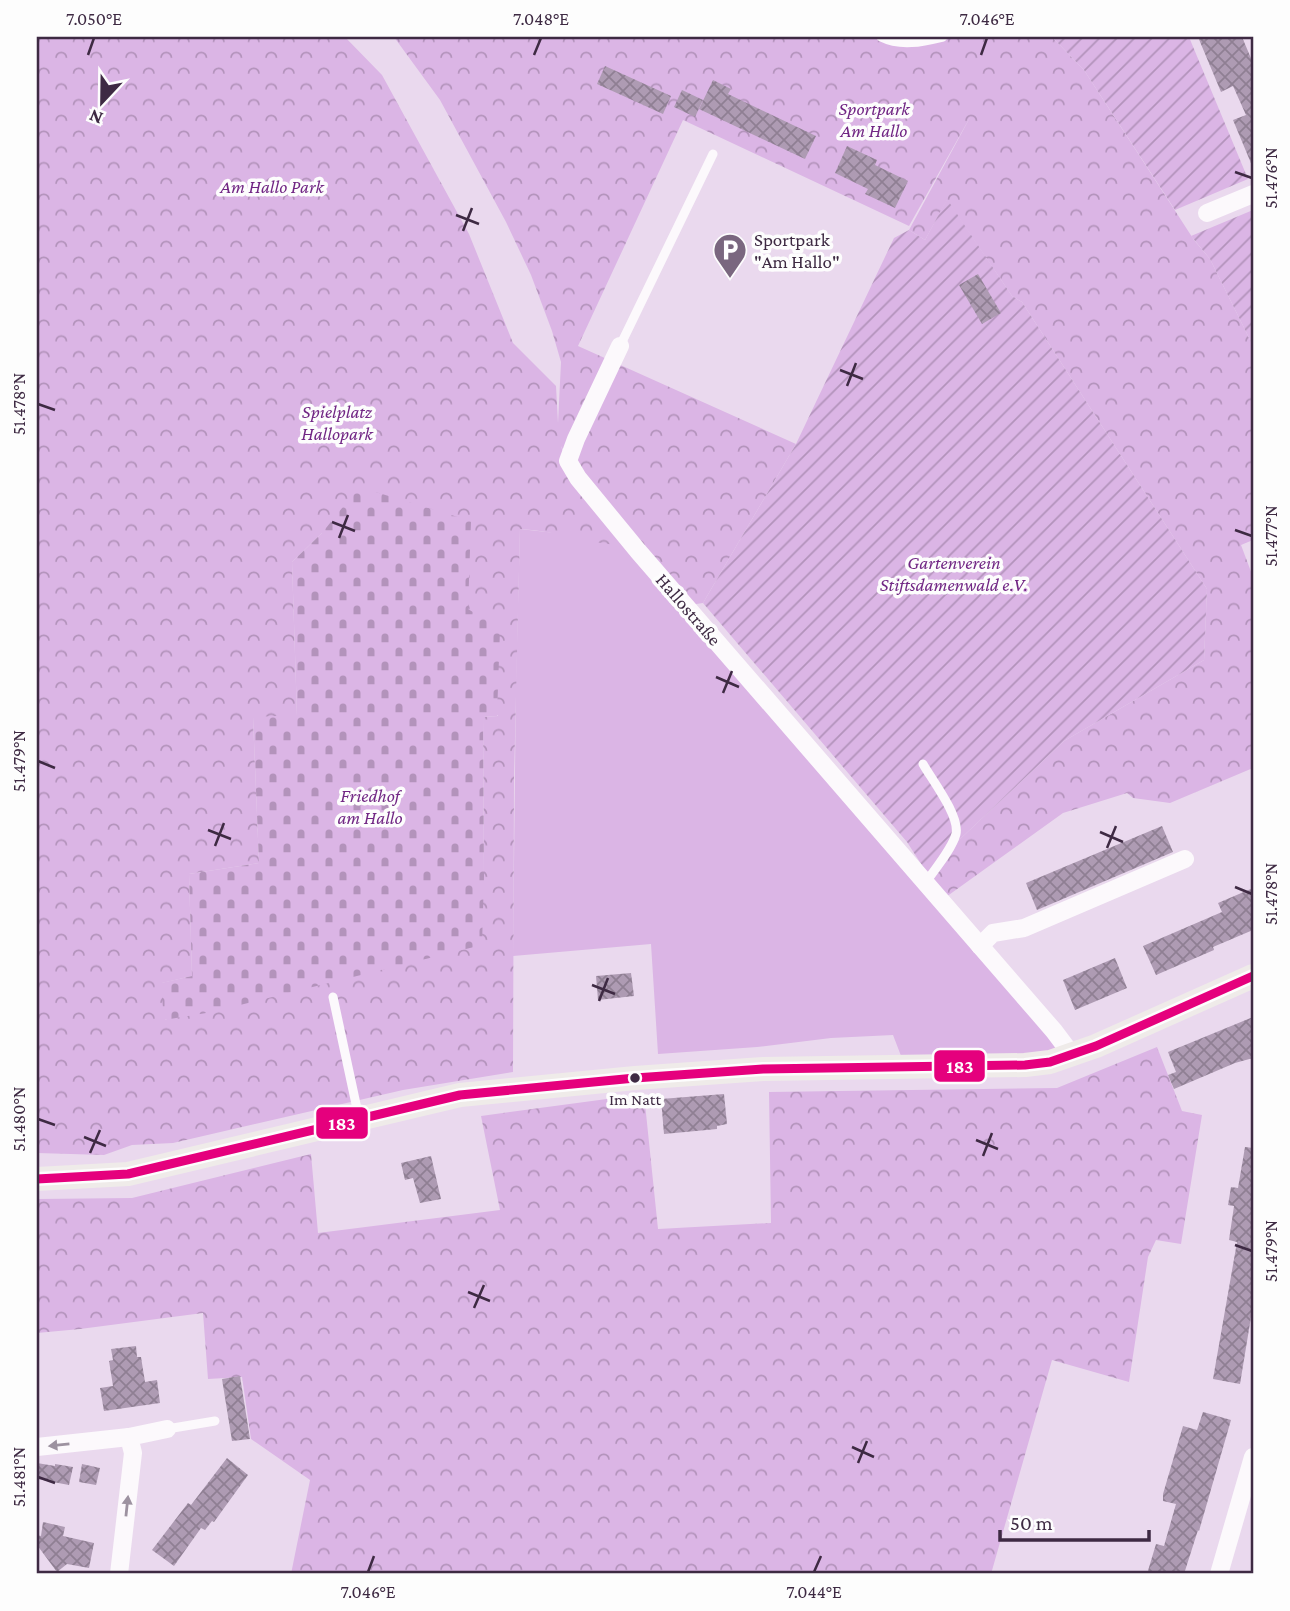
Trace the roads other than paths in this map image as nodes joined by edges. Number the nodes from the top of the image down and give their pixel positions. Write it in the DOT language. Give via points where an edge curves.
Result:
graph roads {
  1 [pos="881,37"];
  2 [pos="943,37"];
  3 [pos="713,154"];
  4 [pos="1253,194"];
  5 [pos="1207,213"];
  6 [pos="620,346"];
  7 [pos="923,764"];
  8 [pos="1185,859"];
  9 [pos="926,882"];
  10 [pos="980,946"];
  11 [pos="1253,976"];
  12 [pos="332,997"];
  13 [pos="1072,1055"];
  14 [pos="360,1120"];
  15 [pos="37,1179"];
  16 [pos="215,1421"];
  17 [pos="167,1429"];
  18 [pos="129,1437"];
  19 [pos="37,1447"];
  20 [pos="1253,1457"];
  21 [pos="119,1574"];
  22 [pos="1219,1574"];
  1 -- 2 [label="lane" via="914,44"];
  3 -- 6 [label="lane"];
  4 -- 5 [label="street"];
  6 -- 9 [label="street, Hallostraße" via="568,461 638,551"];
  7 -- 9 [label="lane" via="955,818 956,832"];
  8 -- 10 [label="street" via="1024,928 993,933"];
  9 -- 10 [label="street, Hallostraße"];
  10 -- 13 [label="street, Hallostraße"];
  11 -- 13 [label="main road"];
  12 -- 14 [label="lane"];
  13 -- 14 [label="main road" via="1025,1065 763,1069 635,1078 460,1095"];
  14 -- 15 [label="main road" via="128,1174"];
  16 -- 17 [label="lane"];
  17 -- 18 [label="street"];
  18 -- 19 [label="street, one-way"];
  21 -- 18 [label="street, one-way" via="133,1453"];
  20 -- 22 [label="street"];
}
